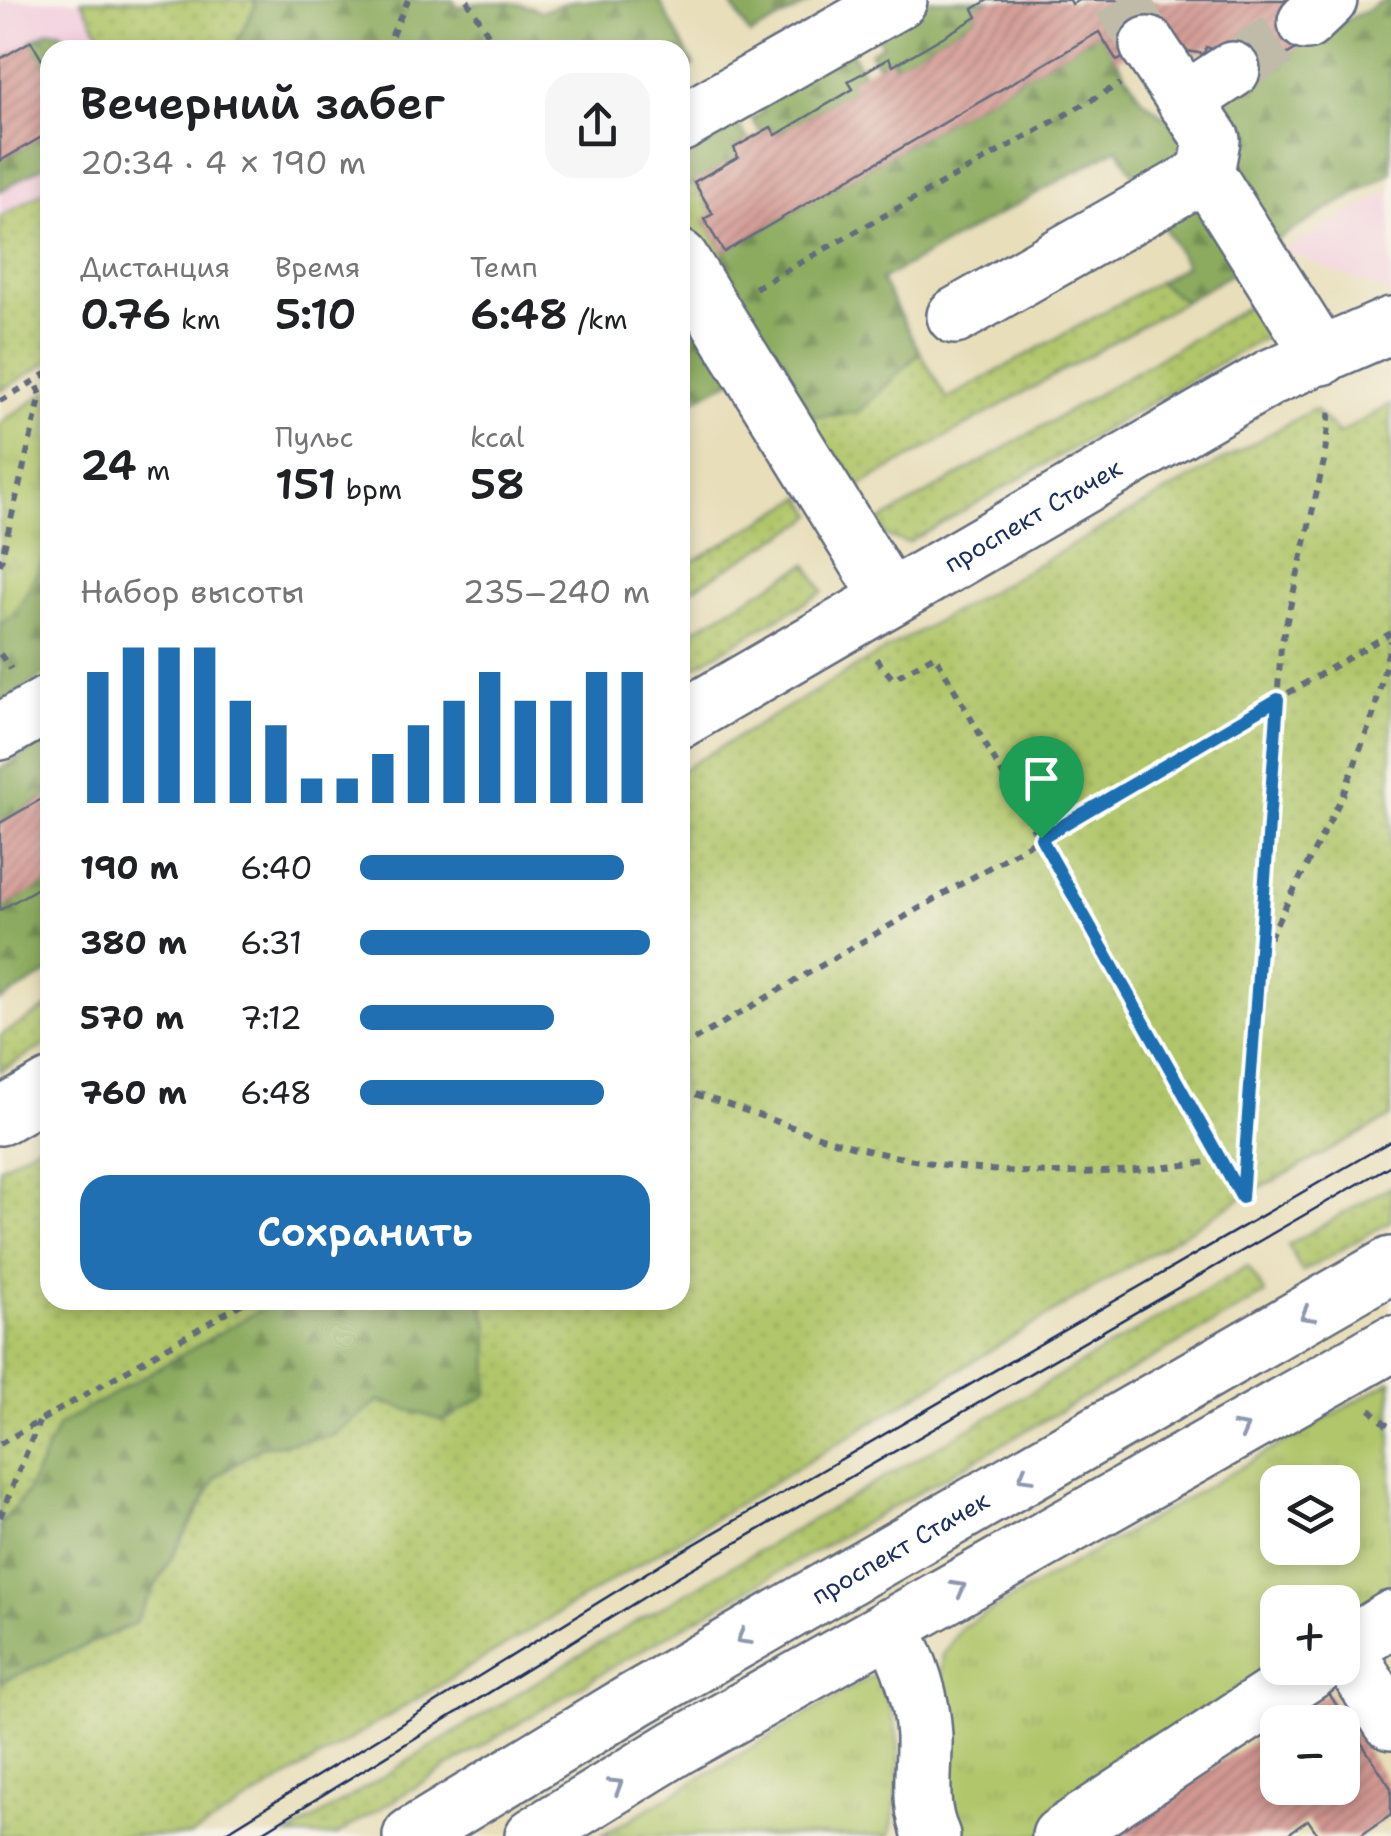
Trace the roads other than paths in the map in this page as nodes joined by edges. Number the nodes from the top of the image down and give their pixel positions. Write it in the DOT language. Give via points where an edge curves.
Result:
graph roads {
  1 [pos="899,0"];
  2 [pos="1232,70"];
  3 [pos="690,118"];
  4 [pos="1206,173"];
  5 [pos="690,275"];
  6 [pos="955,316"];
  7 [pos="1391,326"];
  8 [pos="1326,383"];
  9 [pos="890,598"];
  10 [pos="40,708"];
  11 [pos="690,714"];
  12 [pos="0,732"];
  13 [pos="40,1094"];
  14 [pos="0,1117"];
  15 [pos="1391,1265"];
  16 [pos="1391,1344"];
  17 [pos="1391,1618"];
  18 [pos="890,1626"];
  19 [pos="1360,1639"];
  20 [pos="1291,1685"];
  21 [pos="1360,1685"];
  22 [pos="1391,1722"];
  23 [pos="410,1836"];
  24 [pos="533,1836"];
  25 [pos="932,1836"];
  26 [pos="1060,1836"];
  1 -- 3 [label="main road"];
  2 -- 4 [label="main road" via="1164,69 1212,140"];
  4 -- 6 [label="main road"];
  4 -- 8 [label="main road"];
  5 -- 9 [label="main road"];
  7 -- 8 [label="main road, проспект Стачек"];
  8 -- 9 [label="main road, проспект Стачек" via="1271,377"];
  9 -- 11 [label="main road, проспект Стачек"];
  10 -- 12 [label="main road"];
  13 -- 14 [label="main road"];
  15 -- 23 [label="main road, проспект Стачек, one-way"];
  18 -- 16 [label="main road, one-way"];
  17 -- 19 [label="main road"];
  24 -- 18 [label="main road, one-way"];
  18 -- 25 [label="main road" via="910,1661 919,1697 921,1786"];
  20 -- 26 [label="main road"];
  21 -- 22 [label="main road"];
}
